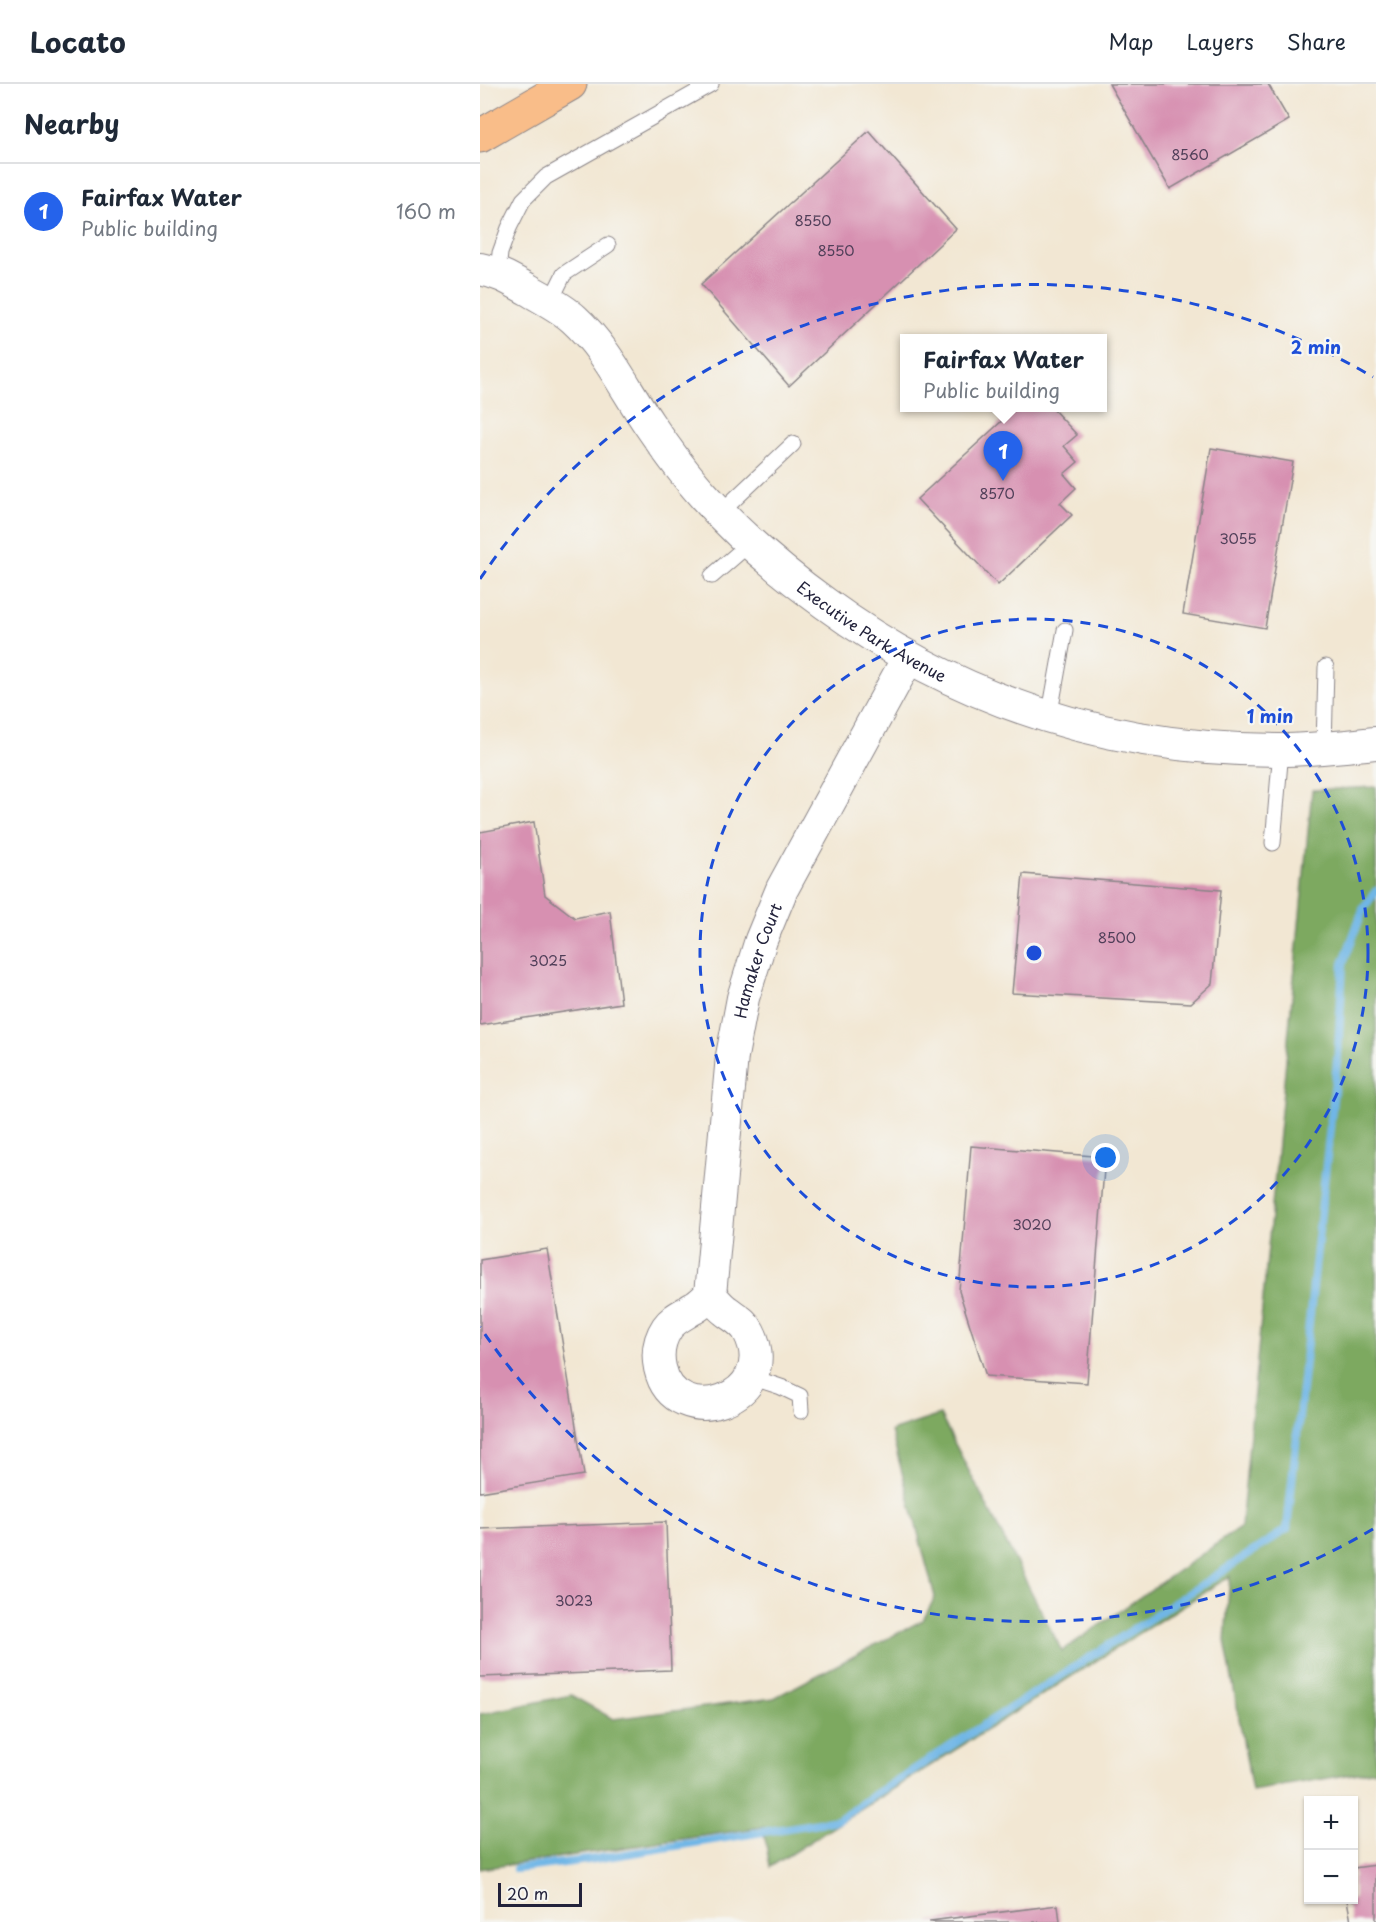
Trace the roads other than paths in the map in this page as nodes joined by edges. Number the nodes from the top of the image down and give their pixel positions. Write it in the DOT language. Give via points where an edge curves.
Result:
graph roads {
  1 [pos="570,84"];
  2 [pos="711,84"];
  3 [pos="480,136"];
  4 [pos="609,245"];
  5 [pos="489,271"];
  6 [pos="550,302"];
  7 [pos="793,444"];
  8 [pos="720,513"];
  9 [pos="750,543"];
  10 [pos="712,576"];
  11 [pos="1065,630"];
  12 [pos="908,658"];
  13 [pos="1326,667"];
  14 [pos="1048,718"];
  15 [pos="1376,743"];
  16 [pos="1324,748"];
  17 [pos="1281,750"];
  18 [pos="1273,843"];
  19 [pos="710,1295"];
  20 [pos="751,1377"];
  21 [pos="801,1411"];
  1 -- 3 [label="main road"];
  2 -- 5 [label="lane" via="546,177 524,200"];
  4 -- 6 [label="lane" via="564,274"];
  5 -- 6 [label="street, Executive Park Avenue"];
  6 -- 8 [label="street, Executive Park Avenue" via="599,346 650,426"];
  7 -- 8 [label="lane"];
  8 -- 9 [label="street, Executive Park Avenue"];
  9 -- 10 [label="lane"];
  9 -- 12 [label="street, Executive Park Avenue" via="842,616"];
  11 -- 14 [label="lane"];
  12 -- 14 [label="street, Executive Park Avenue" via="1011,706"];
  12 -- 19 [label="street, Hamaker Court" via="782,889 743,998 732,1056"];
  13 -- 16 [label="lane"];
  14 -- 17 [label="street, Executive Park Avenue" via="1157,741"];
  15 -- 16 [label="street, Executive Park Avenue"];
  16 -- 17 [label="street, Executive Park Avenue"];
  17 -- 18 [label="lane"];
  19 -- 20 [label="street" via="749,1331 755,1362"];
  19 -- 20 [label="street" via="667,1328 660,1342 661,1374 682,1398 698,1404 729,1399"];
  20 -- 21 [label="lane" via="800,1396"];
}
